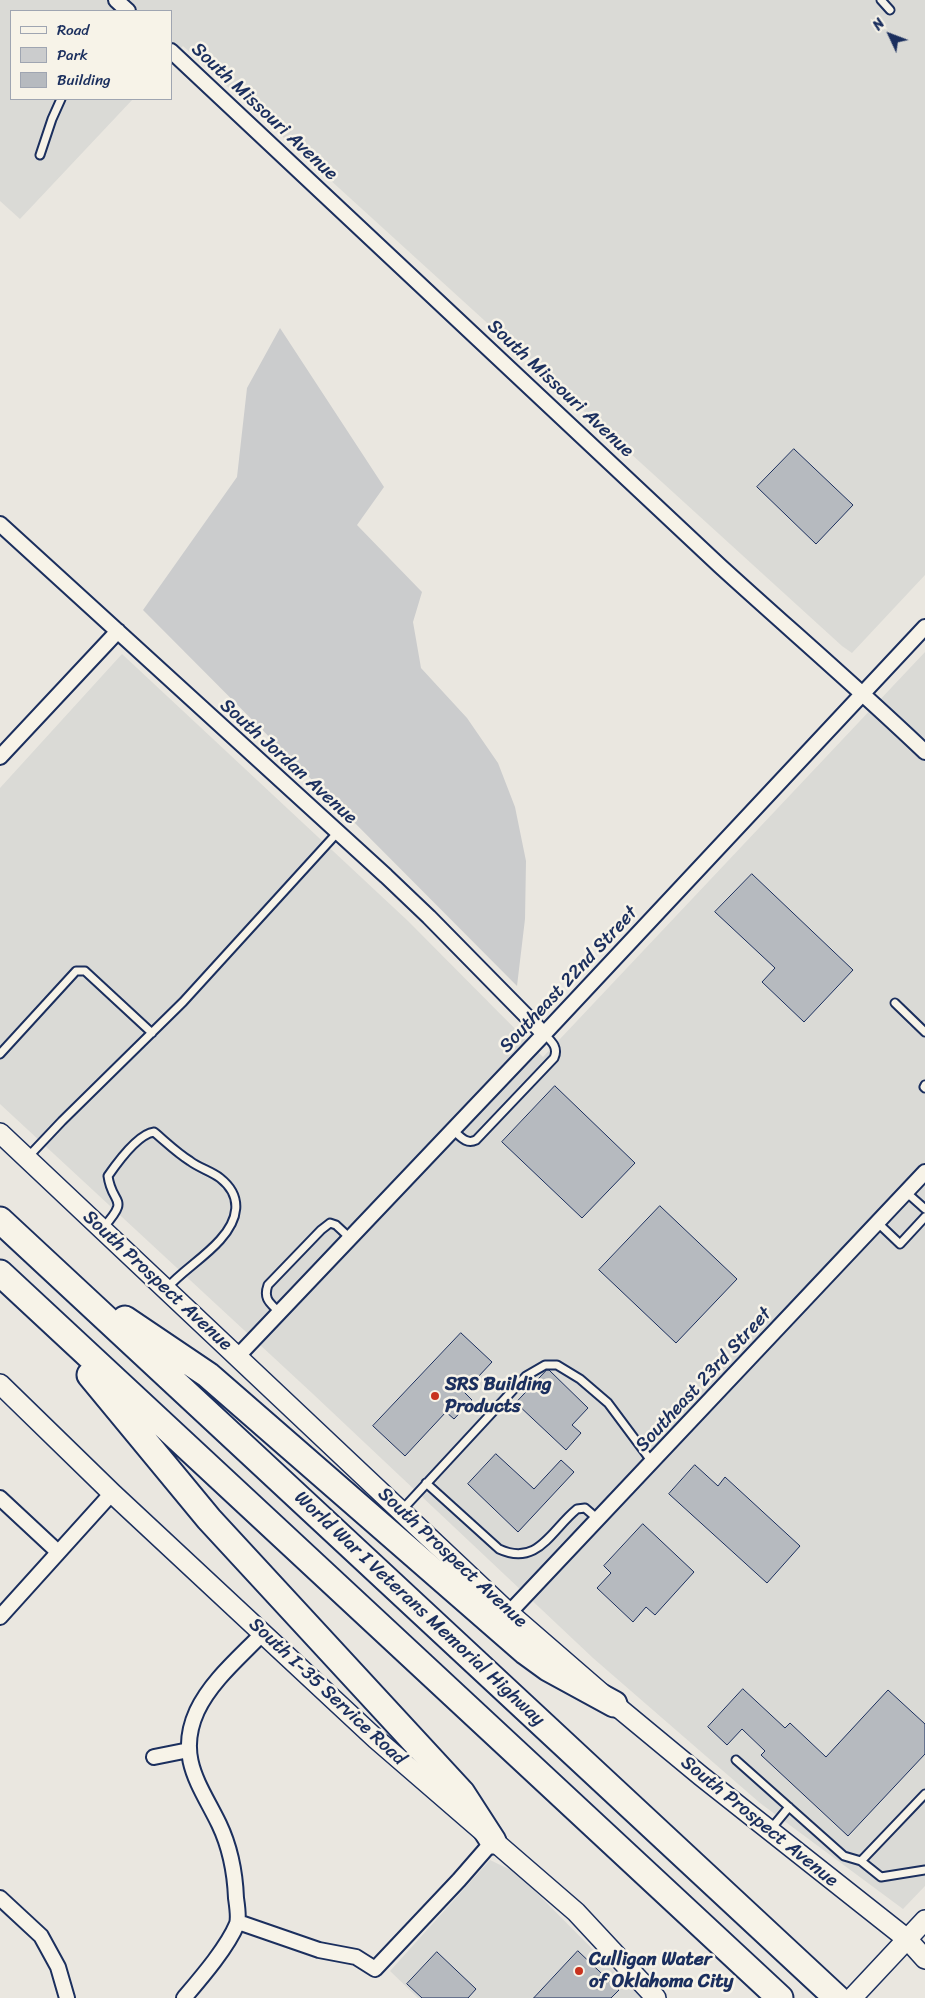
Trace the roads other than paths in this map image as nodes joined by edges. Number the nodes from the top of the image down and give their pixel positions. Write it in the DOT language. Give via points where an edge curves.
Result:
graph roads {
  1 [pos="116,0"];
  2 [pos="881,0"];
  3 [pos="127,10"];
  4 [pos="890,10"];
  5 [pos="172,52"];
  6 [pos="61,100"];
  7 [pos="40,155"];
  8 [pos="0,524"];
  9 [pos="925,627"];
  10 [pos="118,631"];
  11 [pos="863,692"];
  12 [pos="925,752"];
  13 [pos="0,757"];
  14 [pos="338,832"];
  15 [pos="895,1003"];
  16 [pos="925,1032"];
  17 [pos="152,1033"];
  18 [pos="544,1034"];
  19 [pos="0,1054"];
  20 [pos="453,1130"];
  21 [pos="0,1133"];
  22 [pos="27,1159"];
  23 [pos="925,1172"];
  24 [pos="906,1192"];
  25 [pos="925,1209"];
  26 [pos="925,1217"];
  27 [pos="0,1220"];
  28 [pos="878,1223"];
  29 [pos="102,1229"];
  30 [pos="350,1238"];
  31 [pos="0,1274"];
  32 [pos="60,1274"];
  33 [pos="166,1289"];
  34 [pos="28,1300"];
  35 [pos="279,1312"];
  36 [pos="238,1356"];
  37 [pos="0,1384"];
  38 [pos="652,1462"];
  39 [pos="426,1483"];
  40 [pos="112,1493"];
  41 [pos="0,1498"];
  42 [pos="400,1511"];
  43 [pos="599,1520"];
  44 [pos="58,1552"];
  45 [pos="510,1613"];
  46 [pos="0,1617"];
  47 [pos="263,1633"];
  48 [pos="614,1704"];
  49 [pos="189,1750"];
  50 [pos="154,1757"];
  51 [pos="736,1760"];
  52 [pos="925,1794"];
  53 [pos="789,1807"];
  54 [pos="769,1830"];
  55 [pos="493,1841"];
  56 [pos="861,1861"];
  57 [pos="925,1870"];
  58 [pos="0,1898"];
  59 [pos="925,1920"];
  60 [pos="238,1922"];
  61 [pos="907,1939"];
  62 [pos="925,1959"];
  63 [pos="67,1998"];
  64 [pos="184,1998"];
  65 [pos="656,1998"];
  66 [pos="780,1998"];
  67 [pos="837,1998"];
  68 [pos="852,1998"];
  1 -- 3 [label="street"];
  2 -- 4 [label="lane"];
  5 -- 11 [label="street, South Missouri Avenue" via="720,566"];
  6 -- 7 [label="lane"];
  8 -- 10 [label="street, South Jordan Avenue"];
  9 -- 11 [label="street, Southeast 22nd Street"];
  10 -- 13 [label="street"];
  10 -- 14 [label="street, South Jordan Avenue"];
  11 -- 12 [label="street, South Missouri Avenue"];
  11 -- 18 [label="street, Southeast 22nd Street"];
  14 -- 17 [label="lane"];
  14 -- 18 [label="street, South Jordan Avenue" via="429,917"];
  15 -- 16 [label="lane"];
  17 -- 19 [label="lane" via="85,970 76,971"];
  17 -- 22 [label="lane"];
  18 -- 20 [label="street, Southeast 22nd Street"];
  18 -- 20 [label="lane" via="556,1047 554,1058 472,1143"];
  20 -- 30 [label="street, Southeast 22nd Street"];
  21 -- 22 [label="main road, South Prospect Avenue"];
  22 -- 29 [label="main road, South Prospect Avenue"];
  23 -- 24 [label="street, Southeast 23rd Street"];
  24 -- 25 [label="lane"];
  24 -- 28 [label="street, Southeast 23rd Street"];
  26 -- 28 [label="lane" via="900,1244"];
  27 -- 32 [label="highway, World War I Veterans Memorial Highway"];
  28 -- 38 [label="street, Southeast 23rd Street"];
  29 -- 33 [label="main road, South Prospect Avenue"];
  29 -- 33 [label="lane" via="119,1206 108,1176 141,1137 150,1132 190,1161 221,1178 238,1207 232,1225 220,1241"];
  30 -- 35 [label="street, Southeast 22nd Street"];
  30 -- 35 [label="lane" via="330,1223 314,1237 268,1285 267,1300"];
  31 -- 34 [label="highway, World War I Veterans Memorial Highway"];
  32 -- 48 [label="highway" via="208,1375 534,1658"];
  32 -- 67 [label="highway, World War I Veterans Memorial Highway"];
  33 -- 36 [label="main road, South Prospect Avenue"];
  34 -- 55 [label="highway" via="209,1519 462,1793"];
  34 -- 66 [label="highway, World War I Veterans Memorial Highway"];
  35 -- 36 [label="street, Southeast 22nd Street"];
  36 -- 42 [label="main road, South Prospect Avenue"];
  37 -- 40 [label="main road, South I-35 Service Road"];
  38 -- 39 [label="lane" via="608,1404 580,1379 556,1364 545,1365 526,1376"];
  38 -- 43 [label="street, Southeast 23rd Street"];
  39 -- 42 [label="lane"];
  39 -- 43 [label="lane" via="499,1549 510,1554 524,1554 538,1548 577,1509 585,1508"];
  40 -- 44 [label="street"];
  40 -- 47 [label="main road, South I-35 Service Road"];
  41 -- 44 [label="street"];
  42 -- 45 [label="main road, South Prospect Avenue"];
  43 -- 45 [label="street, Southeast 23rd Street"];
  44 -- 46 [label="street"];
  45 -- 48 [label="main road, South Prospect Avenue"];
  47 -- 49 [label="street" via="211,1688 197,1711"];
  47 -- 55 [label="main road, South I-35 Service Road" via="376,1739"];
  48 -- 54 [label="main road, South Prospect Avenue"];
  49 -- 50 [label="street"];
  49 -- 60 [label="street" via="192,1773 220,1825 229,1851 235,1878"];
  51 -- 53 [label="lane"];
  52 -- 56 [label="lane"];
  53 -- 54 [label="lane"];
  53 -- 56 [label="lane" via="844,1856"];
  54 -- 61 [label="main road, South Prospect Avenue"];
  55 -- 60 [label="street" via="375,1969 356,1957 319,1950"];
  55 -- 65 [label="main road, South I-35 Service Road" via="576,1912"];
  56 -- 57 [label="lane" via="881,1877"];
  58 -- 63 [label="street" via="40,1936 58,1967"];
  59 -- 61 [label="main road"];
  60 -- 64 [label="street" via="203,1976"];
  61 -- 62 [label="main road, South Prospect Avenue"];
  61 -- 68 [label="main road"];
}
